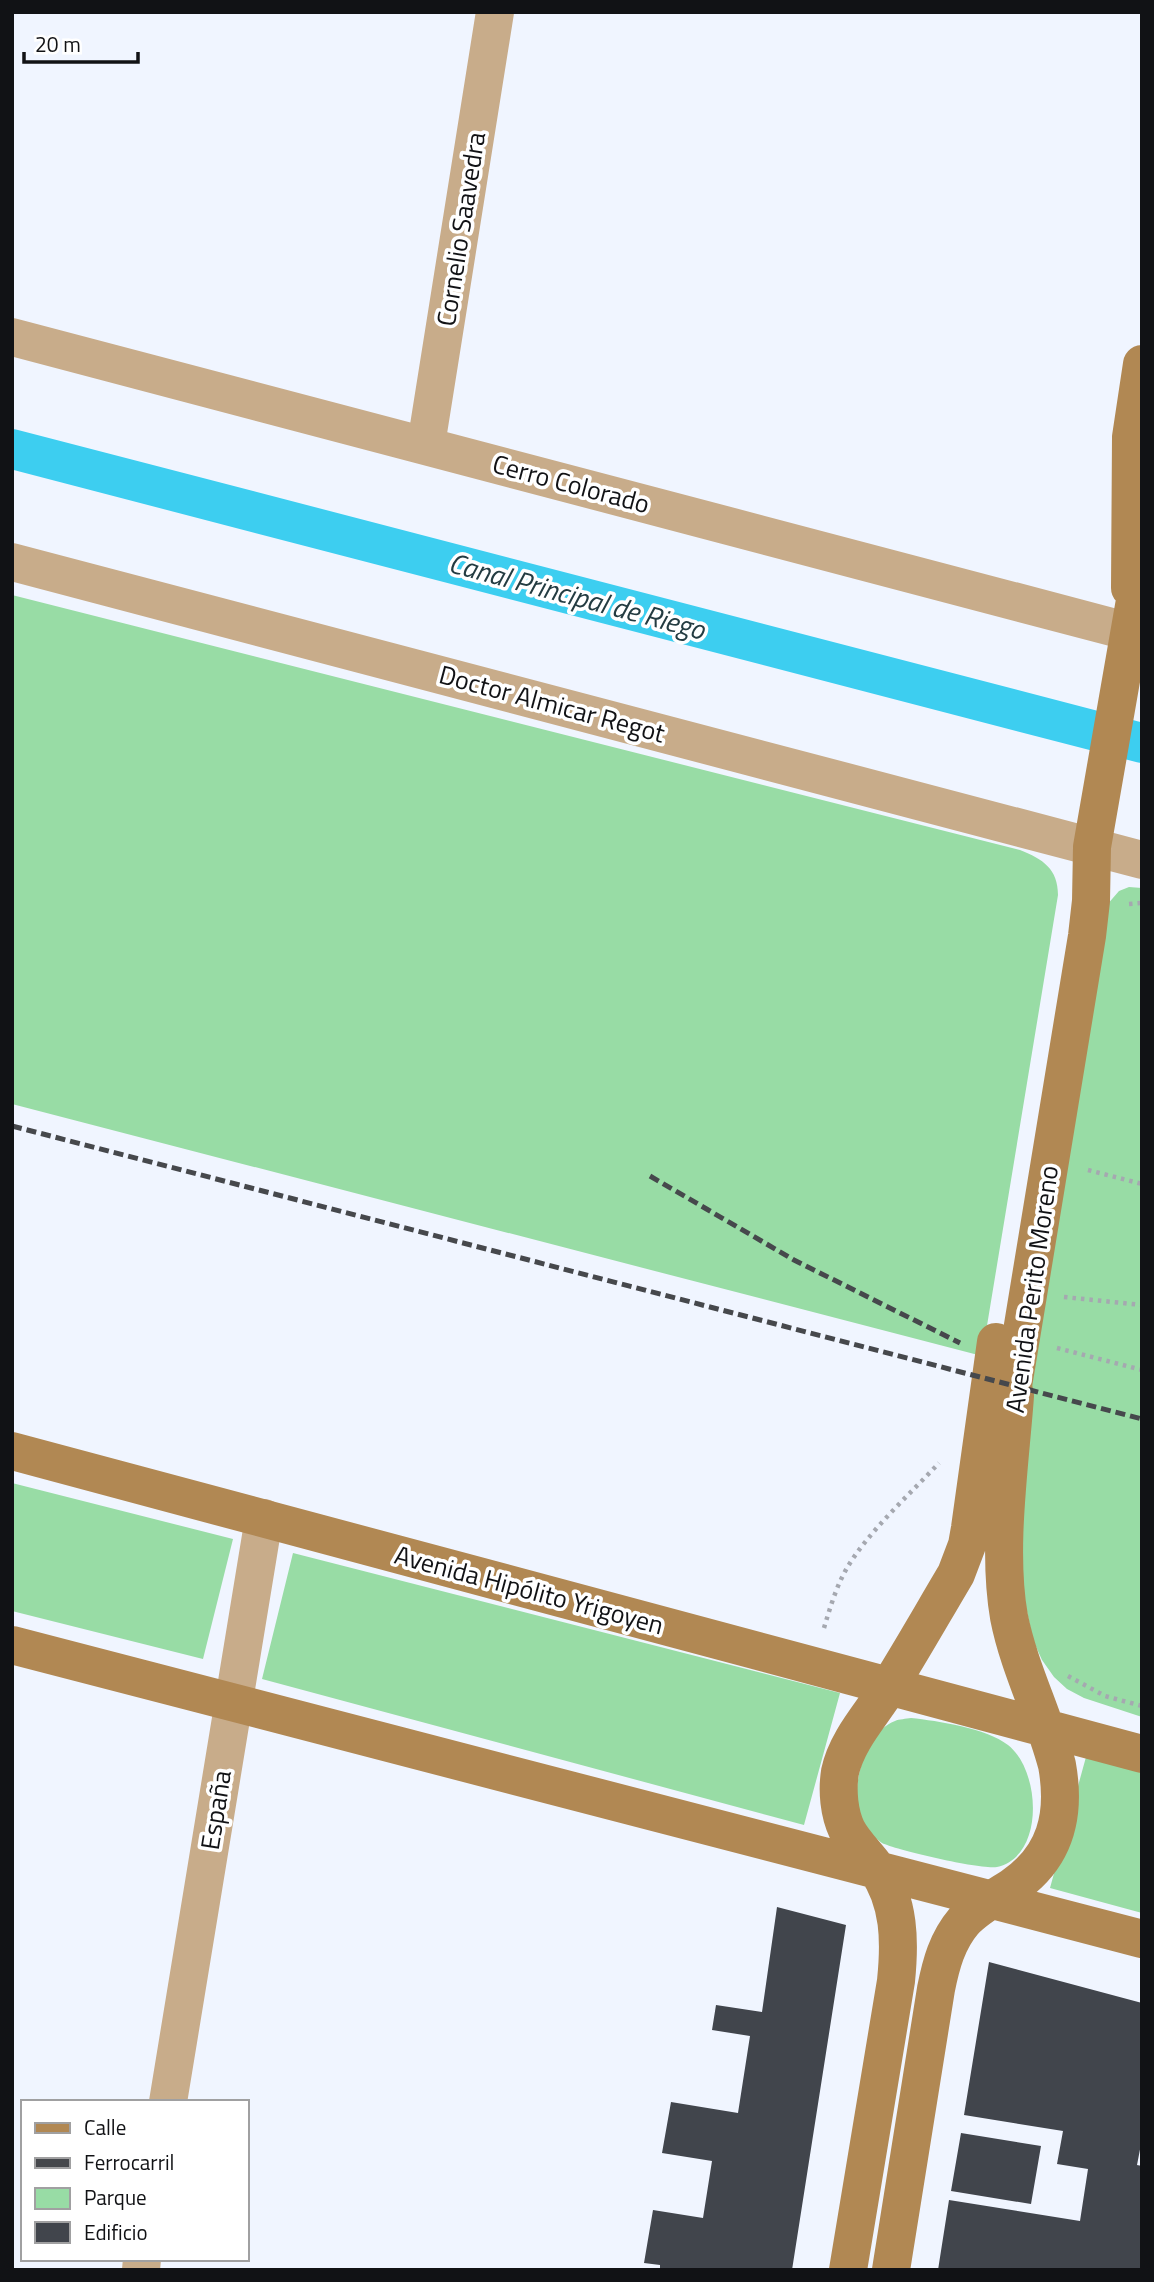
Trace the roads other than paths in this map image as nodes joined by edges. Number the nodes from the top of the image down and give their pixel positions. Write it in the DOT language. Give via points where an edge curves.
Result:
graph roads {
  1 [pos="495,12"];
  2 [pos="12,337"];
  3 [pos="1142,364"];
  4 [pos="426,445"];
  5 [pos="1136,453"];
  6 [pos="1142,560"];
  7 [pos="12,562"];
  8 [pos="1136,633"];
  9 [pos="1092,846"];
  10 [pos="1142,860"];
  11 [pos="12,1451"];
  12 [pos="264,1518"];
  13 [pos="12,1645"];
  14 [pos="889,1687"];
  15 [pos="234,1702"];
  16 [pos="1045,1728"];
  17 [pos="1142,1755"];
  18 [pos="876,1868"];
  19 [pos="990,1899"];
  20 [pos="1142,1939"];
  21 [pos="168,2100"];
  22 [pos="848,2270"];
  23 [pos="891,2270"];
  1 -- 4 [label="street, Cornelio Saavedra"];
  2 -- 4 [label="street, Cerro Colorado"];
  3 -- 5 [label="main road, Avenida Perito Moreno"];
  4 -- 8 [label="street, Cerro Colorado"];
  5 -- 8 [label="main road, Avenida Perito Moreno"];
  6 -- 8 [label="main road, Avenida Perito Moreno"];
  7 -- 9 [label="street, Doctor Almicar Regot"];
  8 -- 9 [label="main road, Avenida Perito Moreno"];
  9 -- 10 [label="street, Doctor Almicar Regot"];
  9 -- 14 [label="main road, Avenida Perito Moreno" via="1062,929 970,1528 956,1574"];
  9 -- 16 [label="main road, Avenida Perito Moreno" via="1087,936 1013,1386 1005,1536 1014,1637"];
  11 -- 12 [label="main road, Avenida Hipólito Yrigoyen"];
  12 -- 14 [label="main road, Avenida Hipólito Yrigoyen"];
  12 -- 15 [label="street, España"];
  13 -- 15 [label="main road"];
  14 -- 16 [label="main road, Avenida Hipólito Yrigoyen"];
  14 -- 18 [label="main road" via="847,1752 839,1791 846,1828"];
  15 -- 18 [label="main road"];
  15 -- 21 [label="street, España"];
  16 -- 17 [label="main road, Avenida Hipólito Yrigoyen"];
  16 -- 19 [label="main road" via="1061,1786 1058,1826 1032,1870"];
  18 -- 19 [label="main road"];
  18 -- 22 [label="main road" via="894,1910 898,1956"];
  19 -- 20 [label="main road"];
  19 -- 23 [label="main road" via="954,1935 941,1967"];
}
